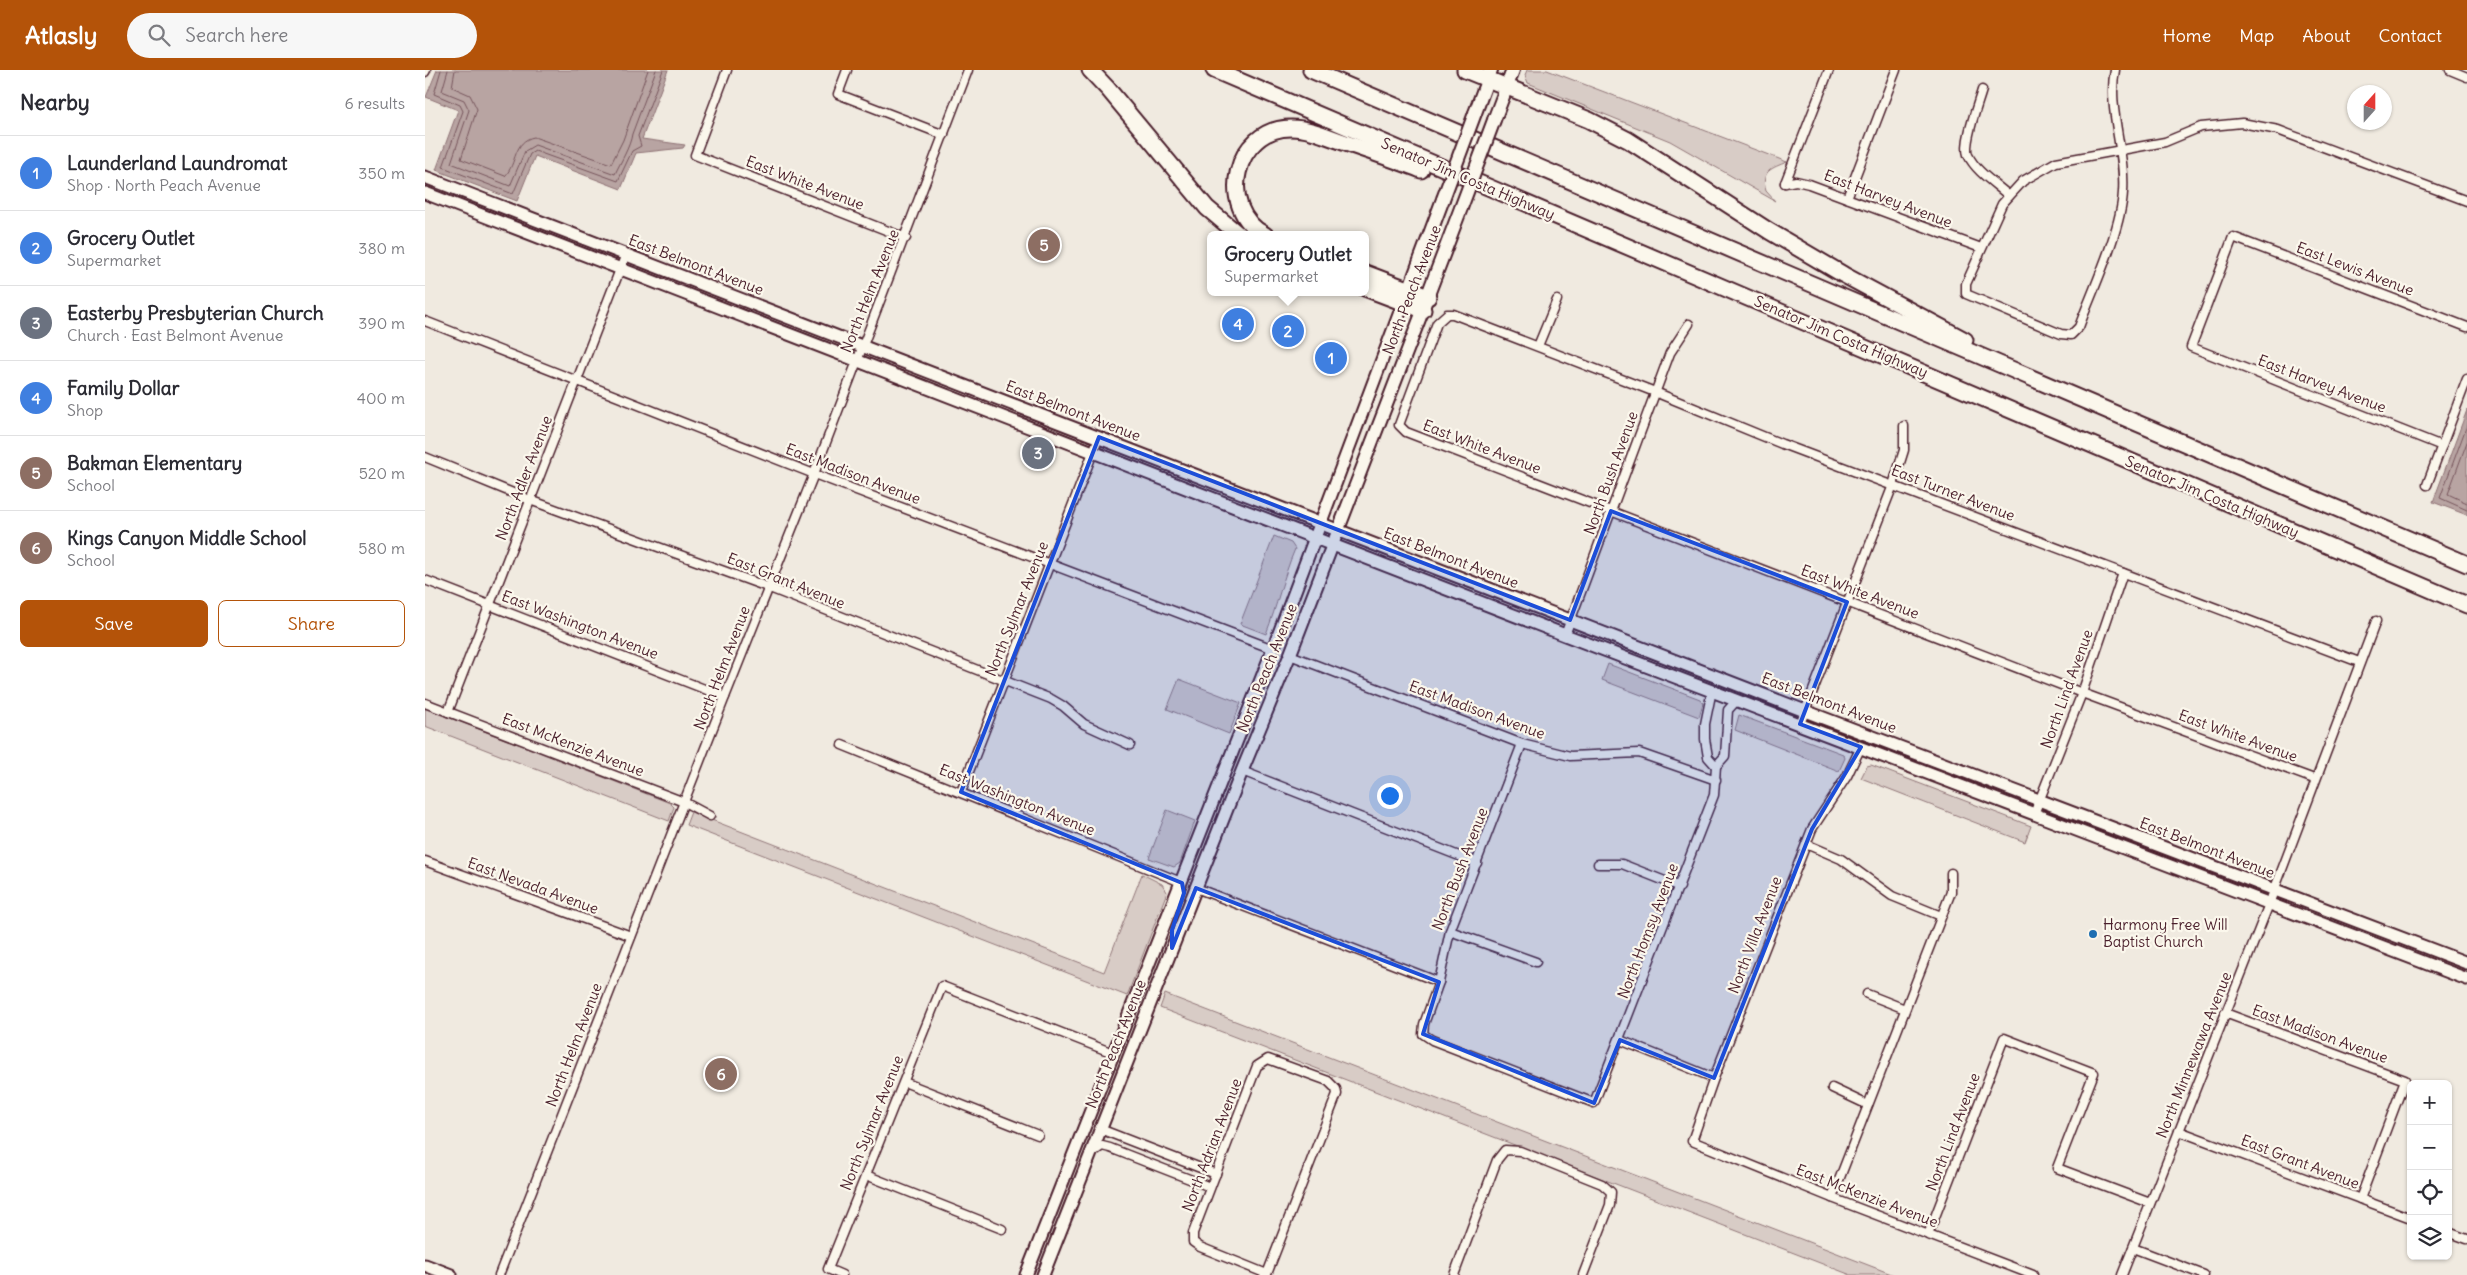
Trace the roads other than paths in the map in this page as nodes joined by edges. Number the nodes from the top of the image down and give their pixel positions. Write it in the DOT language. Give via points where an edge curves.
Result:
graph roads {
  1 [pos="727,70"];
  2 [pos="847,70"];
  3 [pos="968,70"];
  4 [pos="1090,70"];
  5 [pos="1213,70"];
  6 [pos="1311,70"];
  7 [pos="1465,70"];
  8 [pos="1513,70"];
  9 [pos="1829,70"];
  10 [pos="1896,70"];
  11 [pos="2115,70"];
  12 [pos="2450,70"];
  13 [pos="1489,74"];
  14 [pos="2467,77"];
  15 [pos="1507,86"];
  16 [pos="1982,90"];
  17 [pos="944,135"];
  18 [pos="2120,149"];
  19 [pos="425,177"];
  20 [pos="425,193"];
  21 [pos="2009,196"];
  22 [pos="1847,198"];
  23 [pos="2467,201"];
  24 [pos="1234,231"];
  25 [pos="1260,231"];
  26 [pos="906,238"];
  27 [pos="1981,248"];
  28 [pos="626,254"];
  29 [pos="620,268"];
  30 [pos="1369,275"];
  31 [pos="1715,282"];
  32 [pos="1369,289"];
  33 [pos="1406,296"];
  34 [pos="1557,300"];
  35 [pos="1425,304"];
  36 [pos="425,321"];
  37 [pos="1689,324"];
  38 [pos="2467,327"];
  39 [pos="863,346"];
  40 [pos="1538,346"];
  41 [pos="2191,347"];
  42 [pos="857,360"];
  43 [pos="2467,379"];
  44 [pos="577,380"];
  45 [pos="2055,388"];
  46 [pos="1655,392"];
  47 [pos="1399,425"];
  48 [pos="1904,426"];
  49 [pos="1099,437"];
  50 [pos="2442,446"];
  51 [pos="1094,451"];
  52 [pos="425,457"];
  53 [pos="814,474"];
  54 [pos="1893,485"];
  55 [pos="2427,485"];
  56 [pos="531,500"];
  57 [pos="1611,510"];
  58 [pos="1321,523"];
  59 [pos="1339,530"];
  60 [pos="1315,538"];
  61 [pos="1333,545"];
  62 [pos="1051,564"];
  63 [pos="2467,564"];
  64 [pos="2123,573"];
  65 [pos="425,580"];
  66 [pos="768,588"];
  67 [pos="1847,602"];
  68 [pos="489,604"];
  69 [pos="2467,605"];
  70 [pos="1570,620"];
  71 [pos="2376,620"];
  72 [pos="1565,635"];
  73 [pos="1273,650"];
  74 [pos="1291,655"];
  75 [pos="2359,662"];
  76 [pos="1003,682"];
  77 [pos="1259,685"];
  78 [pos="1709,689"];
  79 [pos="2082,693"];
  80 [pos="725,696"];
  81 [pos="1737,700"];
  82 [pos="425,703"];
  83 [pos="1805,710"];
  84 [pos="448,712"];
  85 [pos="1800,724"];
  86 [pos="1522,744"];
  87 [pos="842,745"];
  88 [pos="1130,745"];
  89 [pos="1861,748"];
  90 [pos="1717,766"];
  91 [pos="1242,771"];
  92 [pos="2314,779"];
  93 [pos="1717,780"];
  94 [pos="961,792"];
  95 [pos="2040,800"];
  96 [pos="684,802"];
  97 [pos="2034,814"];
  98 [pos="710,816"];
  99 [pos="1806,844"];
  100 [pos="425,861"];
  101 [pos="1477,863"];
  102 [pos="1598,864"];
  103 [pos="1951,873"];
  104 [pos="1181,882"];
  105 [pos="1680,887"];
  106 [pos="1196,888"];
  107 [pos="2274,890"];
  108 [pos="2269,904"];
  109 [pos="1941,916"];
  110 [pos="1450,931"];
  111 [pos="631,936"];
  112 [pos="1172,948"];
  113 [pos="1536,962"];
  114 [pos="2467,964"];
  115 [pos="2467,980"];
  116 [pos="1439,982"];
  117 [pos="1867,994"];
  118 [pos="1905,1009"];
  119 [pos="2225,1013"];
  120 [pos="1620,1040"];
  121 [pos="1113,1053"];
  122 [pos="1714,1078"];
  123 [pos="904,1082"];
  124 [pos="1832,1088"];
  125 [pos="1594,1103"];
  126 [pos="1868,1105"];
  127 [pos="1100,1129"];
  128 [pos="2179,1130"];
  129 [pos="1038,1135"];
  130 [pos="1692,1141"];
  131 [pos="1090,1154"];
  132 [pos="1216,1174"];
  133 [pos="866,1175"];
  134 [pos="1210,1188"];
  135 [pos="1832,1198"];
  136 [pos="2360,1199"];
  137 [pos="2150,1204"];
  138 [pos="2407,1217"];
  139 [pos="1002,1229"];
  140 [pos="2452,1233"];
  141 [pos="1928,1235"];
  142 [pos="2467,1239"];
  143 [pos="2133,1248"];
  144 [pos="425,1265"];
  145 [pos="1267,1274"];
  146 [pos="451,1275"];
  147 [pos="499,1275"];
  148 [pos="842,1275"];
  149 [pos="1026,1275"];
  150 [pos="1043,1275"];
  151 [pos="1454,1275"];
  152 [pos="1583,1275"];
  153 [pos="2033,1275"];
  154 [pos="2122,1275"];
  155 [pos="2204,1275"];
  1 -- 26 [label="street, East White Avenue" via="695,155"];
  2 -- 17 [label="street" via="837,94"];
  3 -- 17 [label="street, North Helm Avenue"];
  4 -- 24 [label="highway" via="1207,208"];
  5 -- 31 [label="highway, Senator Jim Costa Highway"];
  6 -- 45 [label="highway"];
  7 -- 13 [label="highway"];
  8 -- 15 [label="main road, North Peach Avenue"];
  9 -- 22 [label="street, East Harvey Avenue" via="1785,183 1809,184"];
  10 -- 22 [label="street"];
  11 -- 18 [label="street" via="2112,82"];
  12 -- 14 [label="street"];
  13 -- 15 [label="highway"];
  13 -- 33 [label="main road, North Peach Avenue, bridge"];
  15 -- 35 [label="main road, North Peach Avenue, bridge"];
  15 -- 45 [label="highway" via="1628,140 1844,275"];
  16 -- 21 [label="street" via="1967,154 1978,169"];
  17 -- 26 [label="street, North Helm Avenue"];
  18 -- 21 [label="street" via="2056,162 2023,181"];
  18 -- 23 [label="street" via="2165,142 2201,127 2242,123 2278,130"];
  18 -- 27 [label="street" via="2123,192 2119,221 2079,327 2071,334 2061,334 1966,294 1966,284"];
  19 -- 28 [label="main road, East Belmont Avenue"];
  20 -- 29 [label="main road, East Belmont Avenue"];
  21 -- 27 [label="street"];
  22 -- 27 [label="street, East Harvey Avenue"];
  25 -- 31 [label="highway" via="1247,219 1239,204 1236,184 1239,166 1249,148 1262,136 1279,129 1300,128"];
  26 -- 39 [label="street, North Helm Avenue"];
  28 -- 29 [label="street, North Adler Avenue"];
  28 -- 39 [label="main road, East Belmont Avenue"];
  29 -- 42 [label="main road, East Belmont Avenue"];
  29 -- 44 [label="street, North Adler Avenue"];
  30 -- 33 [label="highway"];
  31 -- 69 [label="highway, Senator Jim Costa Highway" via="2244,512"];
  32 -- 33 [label="highway"];
  33 -- 35 [label="highway"];
  33 -- 58 [label="main road, North Peach Avenue"];
  34 -- 40 [label="street"];
  35 -- 59 [label="main road, North Peach Avenue"];
  36 -- 44 [label="street, East Madison Avenue"];
  37 -- 46 [label="street, North Bush Avenue" via="1671,352"];
  38 -- 41 [label="street, East Lewis Avenue" via="2233,237"];
  39 -- 42 [label="street, North Helm Avenue"];
  39 -- 49 [label="main road, East Belmont Avenue"];
  40 -- 46 [label="street, East Turner Avenue"];
  40 -- 47 [label="street, East Turner Avenue" via="1447,314 1437,323"];
  41 -- 50 [label="street, East Harvey Avenue"];
  42 -- 51 [label="main road, East Belmont Avenue"];
  42 -- 53 [label="street, North Helm Avenue"];
  43 -- 50 [label="street"];
  44 -- 53 [label="street, East Madison Avenue"];
  44 -- 56 [label="street, North Adler Avenue"];
  45 -- 63 [label="highway"];
  46 -- 54 [label="street, East Turner Avenue"];
  46 -- 57 [label="street, North Bush Avenue"];
  47 -- 57 [label="street, East White Avenue" via="1406,432"];
  48 -- 54 [label="street" via="1904,450"];
  49 -- 51 [label="street, North Sylmar Avenue"];
  49 -- 58 [label="main road, East Belmont Avenue"];
  50 -- 55 [label="street"];
  51 -- 60 [label="main road, East Belmont Avenue"];
  51 -- 62 [label="street, North Sylmar Avenue"];
  52 -- 56 [label="street, East Grant Avenue"];
  53 -- 62 [label="street, East Madison Avenue"];
  53 -- 66 [label="street, North Helm Avenue"];
  54 -- 64 [label="street, East Turner Avenue"];
  54 -- 67 [label="street"];
  56 -- 66 [label="street, East Grant Avenue"];
  56 -- 68 [label="street, North Adler Avenue"];
  57 -- 67 [label="street, East White Avenue"];
  57 -- 70 [label="street, North Bush Avenue"];
  58 -- 59 [label="main road, East Belmont Avenue"];
  58 -- 60 [label="main road, North Peach Avenue"];
  59 -- 61 [label="main road, North Peach Avenue"];
  59 -- 70 [label="main road, East Belmont Avenue"];
  60 -- 61 [label="main road, East Belmont Avenue"];
  60 -- 73 [label="main road, North Peach Avenue"];
  61 -- 72 [label="main road, East Belmont Avenue"];
  61 -- 74 [label="main road, North Peach Avenue"];
  62 -- 73 [label="street, East Madison Avenue"];
  62 -- 76 [label="street, North Sylmar Avenue"];
  64 -- 75 [label="street, East Turner Avenue"];
  64 -- 79 [label="street, North Lind Avenue"];
  65 -- 68 [label="street, East Washington Avenue"];
  66 -- 76 [label="street, East Grant Avenue"];
  66 -- 80 [label="street, North Helm Avenue"];
  67 -- 79 [label="street, East White Avenue"];
  67 -- 83 [label="street"];
  68 -- 80 [label="street, East Washington Avenue"];
  68 -- 84 [label="street, North Adler Avenue"];
  70 -- 72 [label="street, North Bush Avenue"];
  70 -- 83 [label="main road, East Belmont Avenue"];
  71 -- 75 [label="street, North Minnewawa Avenue"];
  72 -- 78 [label="main road, East Belmont Avenue"];
  73 -- 77 [label="main road, North Peach Avenue"];
  74 -- 86 [label="street, East Madison Avenue"];
  74 -- 91 [label="main road, North Peach Avenue"];
  75 -- 92 [label="street, North Minnewawa Avenue"];
  76 -- 88 [label="street, East Grant Avenue" via="1051,699 1084,724"];
  76 -- 94 [label="street, North Sylmar Avenue"];
  77 -- 91 [label="main road" via="1259,704 1238,761"];
  77 -- 104 [label="main road, North Peach Avenue"];
  78 -- 81 [label="main road, East Belmont Avenue"];
  78 -- 90 [label="street, North Homsy Avenue" via="1705,739 1708,757"];
  79 -- 92 [label="street, East White Avenue"];
  79 -- 95 [label="street, North Lind Avenue"];
  80 -- 96 [label="street, North Helm Avenue"];
  81 -- 85 [label="main road, East Belmont Avenue"];
  81 -- 90 [label="street, North Homsy Avenue" via="1728,710 1725,756"];
  82 -- 84 [label="street, East McKenzie Avenue"];
  83 -- 85 [label="street"];
  83 -- 95 [label="main road, East Belmont Avenue"];
  84 -- 96 [label="street, East McKenzie Avenue"];
  85 -- 89 [label="main road, East Belmont Avenue"];
  86 -- 93 [label="street, East Madison Avenue" via="1570,756 1639,753"];
  86 -- 101 [label="street, North Bush Avenue"];
  87 -- 94 [label="street, East Washington Avenue"];
  89 -- 97 [label="main road, East Belmont Avenue"];
  89 -- 99 [label="street, North Villa Avenue" via="1821,812"];
  90 -- 93 [label="street, North Homsy Avenue"];
  91 -- 101 [label="street"];
  91 -- 106 [label="main road, North Peach Avenue"];
  92 -- 107 [label="street, North Minnewawa Avenue"];
  93 -- 105 [label="street, North Homsy Avenue"];
  94 -- 104 [label="street, East Washington Avenue"];
  95 -- 97 [label="street, North Lind Avenue"];
  95 -- 107 [label="main road, East Belmont Avenue"];
  96 -- 98 [label="street, East McKenzie Avenue"];
  96 -- 111 [label="street, North Helm Avenue"];
  97 -- 108 [label="main road, East Belmont Avenue"];
  99 -- 109 [label="street" via="1841,859 1892,896"];
  99 -- 122 [label="street, North Villa Avenue"];
  100 -- 111 [label="street, East Nevada Avenue"];
  101 -- 110 [label="street, North Bush Avenue"];
  102 -- 105 [label="street" via="1622,864"];
  103 -- 109 [label="street" via="1951,892"];
  104 -- 112 [label="main road" via="1184,893 1172,930"];
  104 -- 121 [label="main road, North Peach Avenue"];
  105 -- 120 [label="street, North Homsy Avenue"];
  106 -- 112 [label="main road, North Peach Avenue"];
  106 -- 116 [label="street"];
  107 -- 108 [label="street, North Minnewawa Avenue"];
  107 -- 114 [label="main road, East Belmont Avenue"];
  108 -- 115 [label="main road, East Belmont Avenue"];
  108 -- 119 [label="street, North Minnewawa Avenue"];
  109 -- 118 [label="street"];
  110 -- 113 [label="street"];
  110 -- 116 [label="street, North Bush Avenue"];
  111 -- 147 [label="street, North Helm Avenue"];
  112 -- 127 [label="main road, North Peach Avenue"];
  116 -- 125 [label="street, North Bush Avenue" via="1423,1034 1431,1040"];
  117 -- 118 [label="street"];
  118 -- 126 [label="street"];
  119 -- 128 [label="street, North Minnewawa Avenue"];
  119 -- 136 [label="street, East Madison Avenue" via="2405,1080"];
  120 -- 122 [label="street"];
  120 -- 125 [label="street, North Homsy Avenue"];
  121 -- 123 [label="street, North Sylmar Avenue" via="942,986"];
  121 -- 127 [label="main road" via="1117,1065 1098,1116"];
  121 -- 149 [label="main road, North Peach Avenue"];
  122 -- 130 [label="street, North Villa Avenue"];
  123 -- 129 [label="street"];
  123 -- 133 [label="street, North Sylmar Avenue"];
  124 -- 126 [label="street"];
  126 -- 135 [label="street"];
  127 -- 131 [label="main road, North Peach Avenue"];
  127 -- 132 [label="street"];
  128 -- 136 [label="street, East Grant Avenue"];
  128 -- 137 [label="street, North Minnewawa Avenue"];
  130 -- 135 [label="street, East McKenzie Avenue"];
  131 -- 134 [label="street" via="1102,1146 1110,1148"];
  131 -- 150 [label="main road, North Peach Avenue"];
  132 -- 134 [label="street, North Adrian Avenue"];
  132 -- 145 [label="street, North Adrian Avenue" via="1257,1066 1263,1060 1274,1060 1329,1081 1336,1089 1336,1098"];
  133 -- 139 [label="street"];
  133 -- 148 [label="street, North Sylmar Avenue" via="827,1269"];
  134 -- 145 [label="street, North Adrian Avenue" via="1193,1242"];
  135 -- 141 [label="street, East McKenzie Avenue"];
  136 -- 138 [label="street, East Grant Avenue"];
  137 -- 141 [label="street, North Lind Avenue" via="2057,1168 2095,1073 2003,1038"];
  137 -- 143 [label="street, North Minnewawa Avenue"];
  140 -- 142 [label="street"];
  141 -- 153 [label="street, East McKenzie Avenue"];
  143 -- 154 [label="street, North Minnewawa Avenue"];
  143 -- 155 [label="street"];
  144 -- 146 [label="main road"];
  151 -- 152 [label="street" via="1497,1160 1505,1150 1519,1151 1584,1176 1611,1192 1610,1205"];
}
